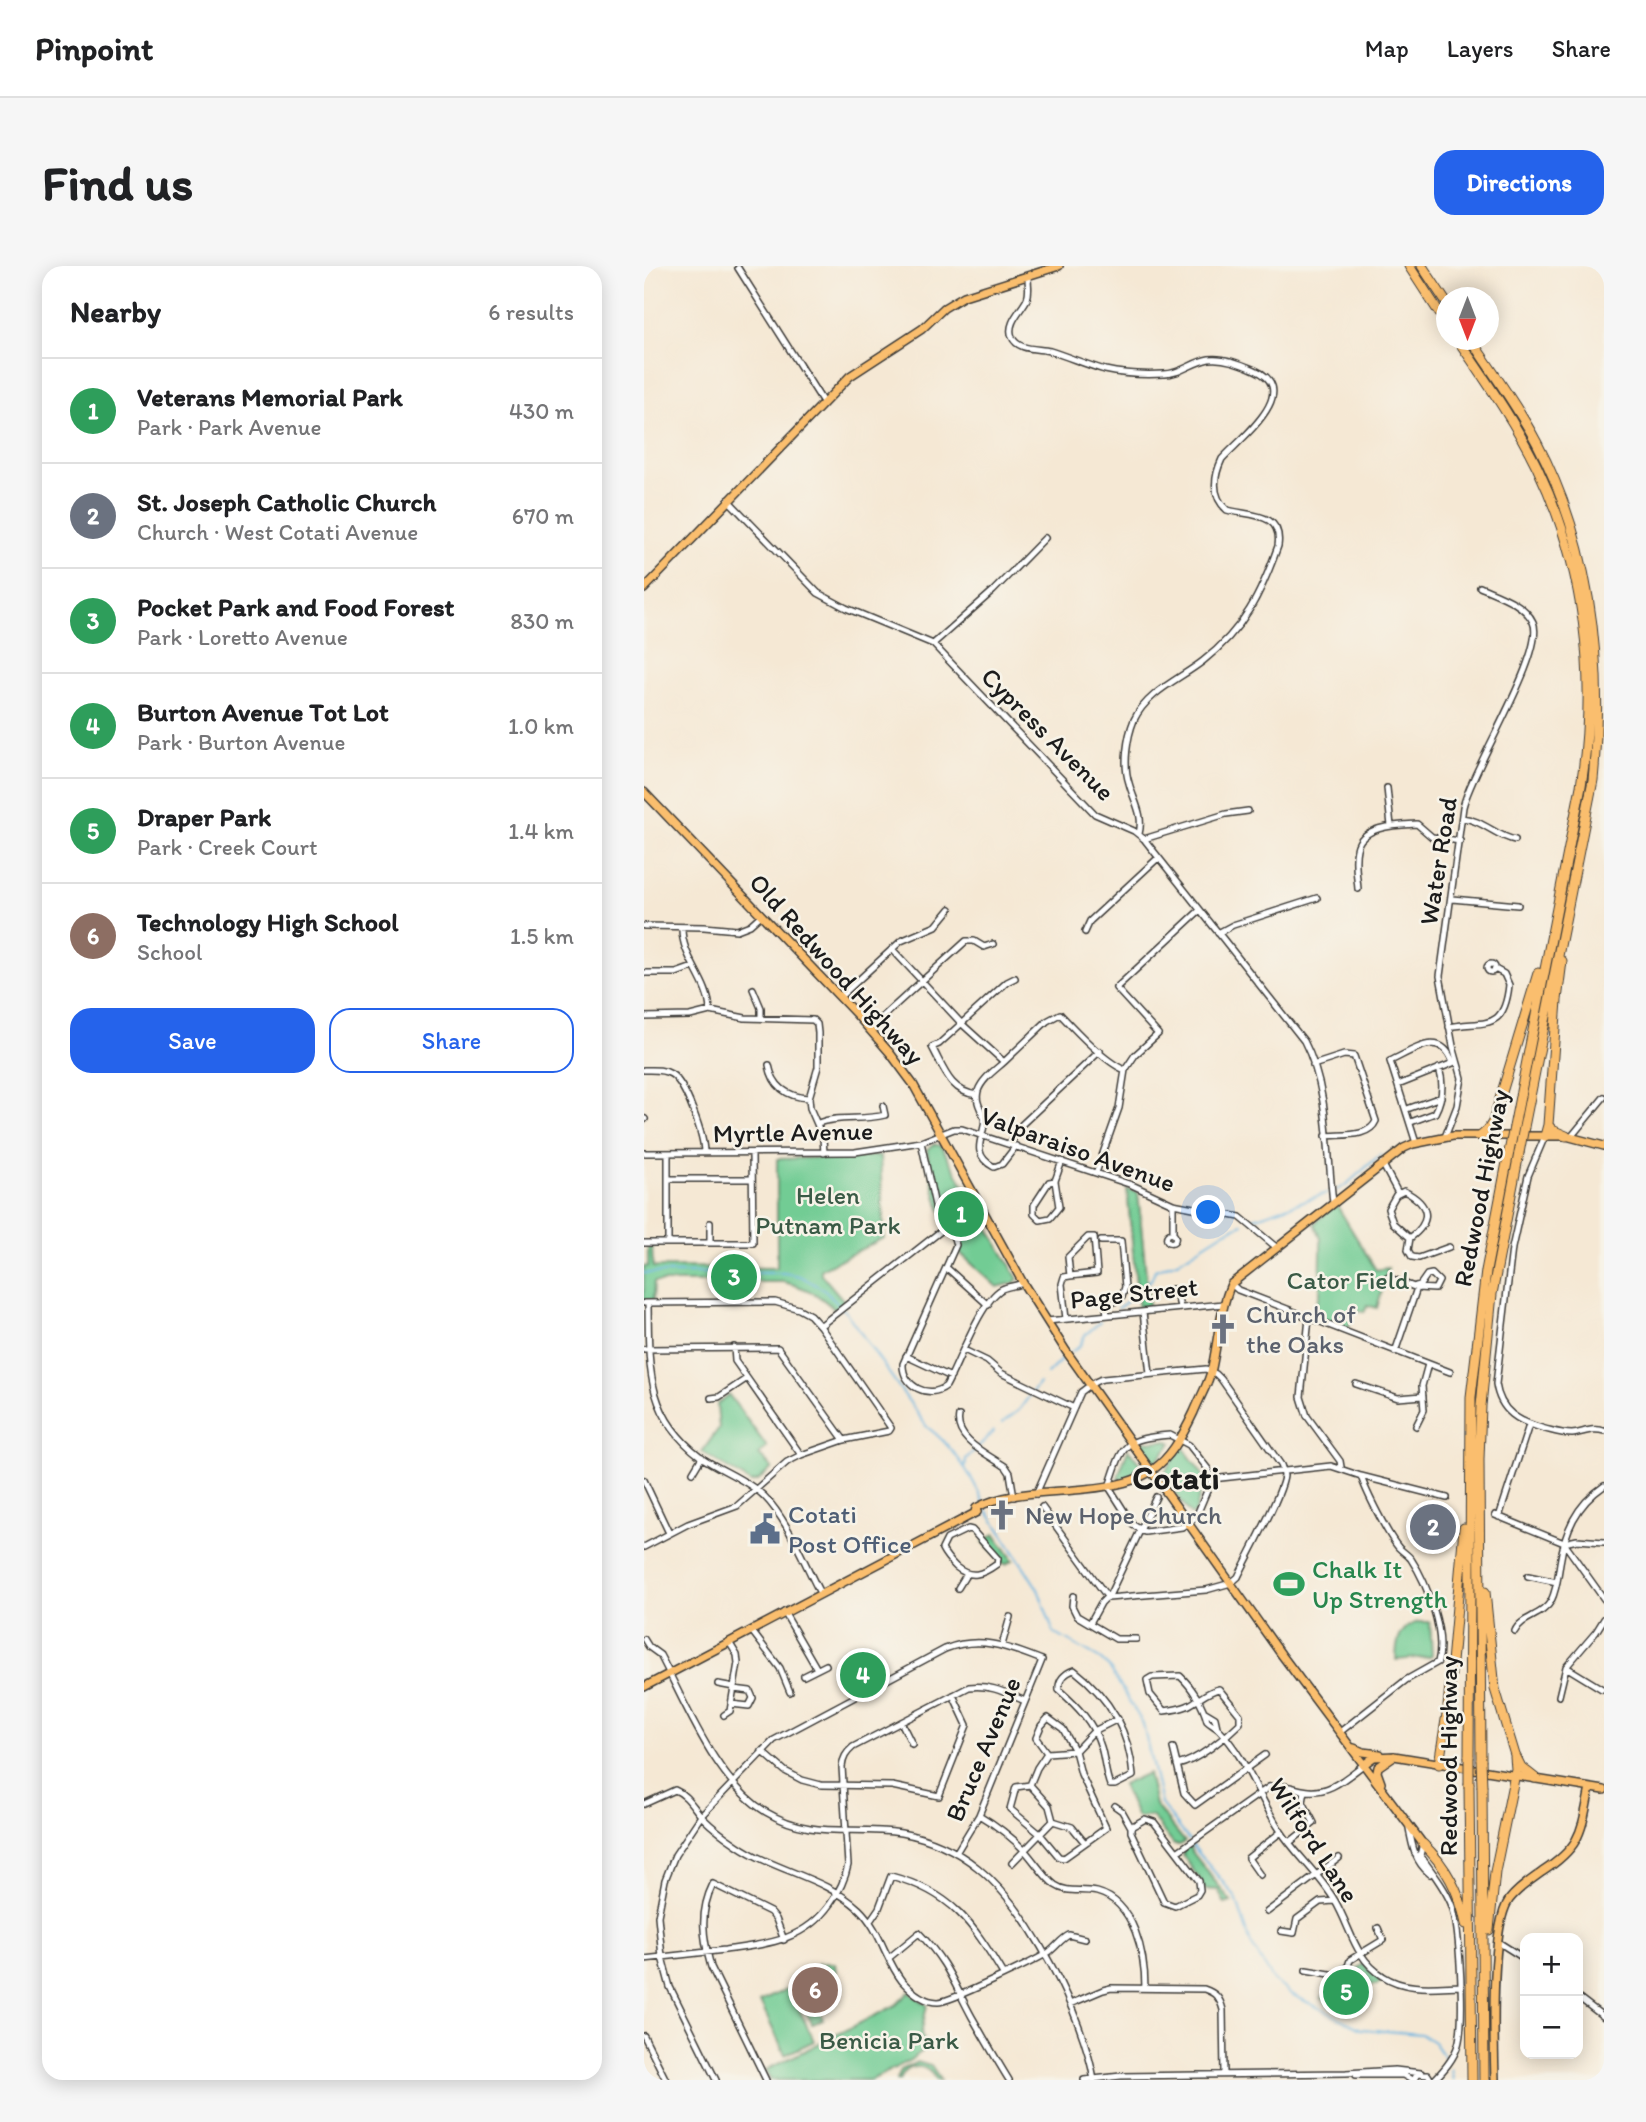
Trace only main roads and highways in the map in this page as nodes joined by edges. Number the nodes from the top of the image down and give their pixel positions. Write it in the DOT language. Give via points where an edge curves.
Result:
graph roads {
  1 [pos="1059,266"];
  2 [pos="1409,266"];
  3 [pos="1422,266"];
  4 [pos="1437,287"];
  5 [pos="1436,306"];
  6 [pos="1465,350"];
  7 [pos="1481,350"];
  8 [pos="1550,459"];
  9 [pos="1558,487"];
  10 [pos="644,589"];
  11 [pos="644,792"];
  12 [pos="1567,909"];
  13 [pos="1549,941"];
  14 [pos="1493,1122"];
  15 [pos="1548,1125"];
  16 [pos="1519,1127"];
  17 [pos="1481,1136"];
  18 [pos="1494,1136"];
  19 [pos="1545,1136"];
  20 [pos="1568,1136"];
  21 [pos="1604,1146"];
  22 [pos="1514,1152"];
  23 [pos="1151,1471"];
  24 [pos="1469,1502"];
  25 [pos="1480,1555"];
  26 [pos="644,1687"];
  27 [pos="1351,1746"];
  28 [pos="1515,1755"];
  29 [pos="1390,1756"];
  30 [pos="1439,1764"];
  31 [pos="1363,1765"];
  32 [pos="1514,1776"];
  33 [pos="1535,1778"];
  34 [pos="1590,1788"];
  35 [pos="1604,1790"];
  36 [pos="1387,1796"];
  37 [pos="1423,1844"];
  38 [pos="1471,1980"];
  39 [pos="1484,1984"];
  40 [pos="1472,2080"];
  41 [pos="1484,2080"];
  42 [pos="1495,2080"];
  1 -- 10 [label="main road" via="964,296 850,376"];
  2 -- 5 [label="highway"];
  3 -- 4 [label="highway"];
  6 -- 13 [label="highway, Redwood Highway" via="1537,466 1565,536 1582,610 1588,673 1586,748"];
  7 -- 9 [label="highway, Redwood Highway"];
  8 -- 9 [label="highway"];
  9 -- 12 [label="highway, Redwood Highway" via="1588,582 1600,681 1593,780"];
  11 -- 23 [label="main road, Old Redwood Highway" via="840,997 913,1084 1023,1283"];
  12 -- 15 [label="highway"];
  12 -- 16 [label="highway, Redwood Highway"];
  13 -- 14 [label="highway"];
  13 -- 16 [label="highway, Redwood Highway"];
  14 -- 17 [label="highway"];
  14 -- 18 [label="highway"];
  15 -- 19 [label="highway"];
  15 -- 20 [label="highway"];
  16 -- 22 [label="highway, Redwood Highway, bridge"];
  17 -- 18 [label="main road"];
  17 -- 23 [label="main road" via="1446,1136 1406,1146 1231,1284 1212,1371 1180,1440"];
  18 -- 19 [label="main road"];
  19 -- 20 [label="main road"];
  20 -- 21 [label="main road"];
  22 -- 24 [label="highway, Redwood Highway" via="1489,1251 1478,1329"];
  22 -- 25 [label="highway, Redwood Highway" via="1486,1345 1479,1459"];
  23 -- 26 [label="main road" via="1124,1484 1014,1497 982,1507"];
  23 -- 27 [label="main road, Old Redwood Highway"];
  24 -- 30 [label="highway"];
  24 -- 38 [label="highway, Redwood Highway, bridge"];
  25 -- 28 [label="highway" via="1495,1689"];
  25 -- 39 [label="highway, Redwood Highway, bridge"];
  27 -- 29 [label="main road"];
  27 -- 31 [label="main road, Old Redwood Highway"];
  28 -- 32 [label="highway"];
  28 -- 33 [label="highway"];
  29 -- 30 [label="main road"];
  29 -- 31 [label="main road" via="1374,1757"];
  29 -- 36 [label="main road" via="1377,1769"];
  30 -- 32 [label="main road"];
  31 -- 36 [label="main road, Old Redwood Highway"];
  32 -- 33 [label="main road"];
  32 -- 39 [label="highway" via="1492,1891"];
  33 -- 34 [label="main road"];
  34 -- 35 [label="main road"];
  34 -- 42 [label="main road" via="1574,1847 1509,1900 1500,1923 1494,1998"];
  36 -- 37 [label="main road, Old Redwood Highway"];
  37 -- 38 [label="highway" via="1447,1872 1458,1897 1466,1925"];
  38 -- 40 [label="highway, Redwood Highway"];
  39 -- 41 [label="highway, Redwood Highway"];
}
